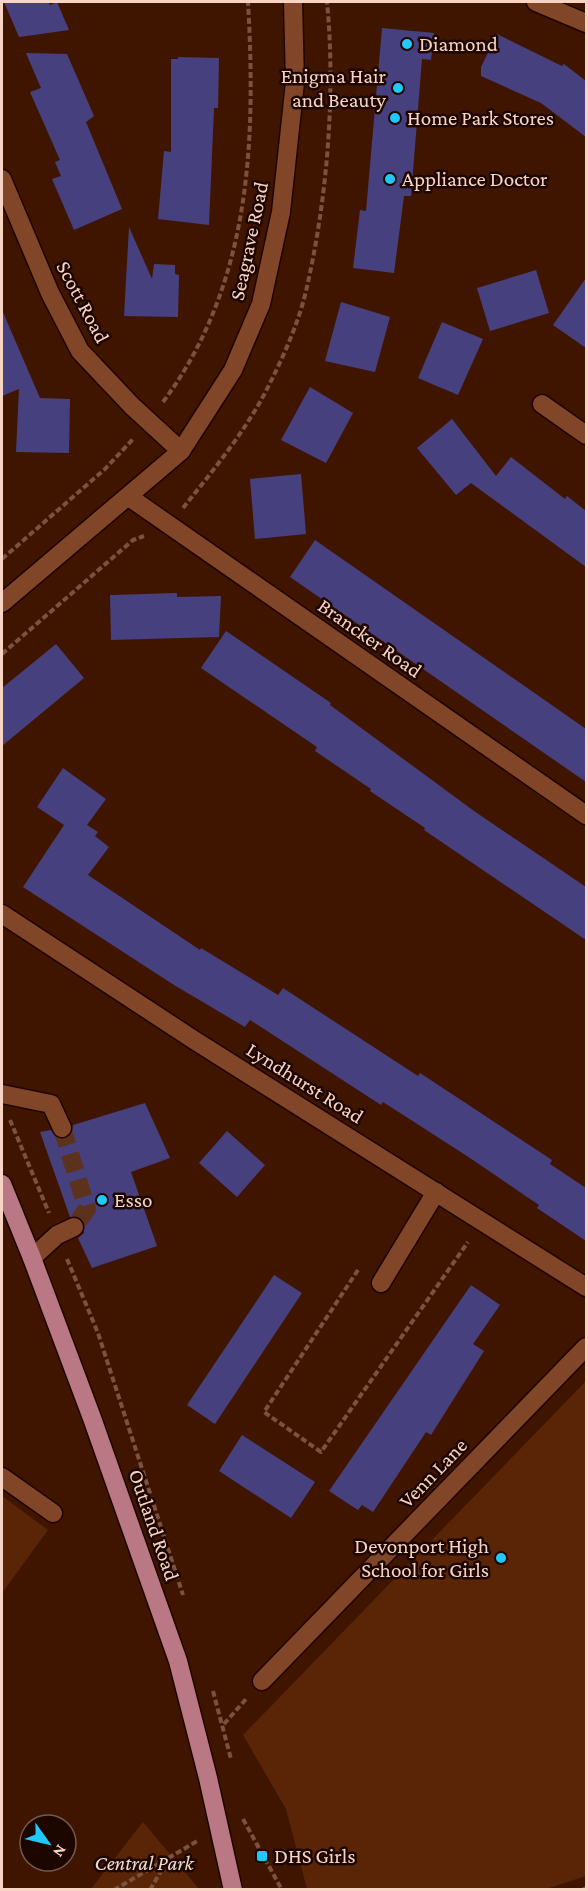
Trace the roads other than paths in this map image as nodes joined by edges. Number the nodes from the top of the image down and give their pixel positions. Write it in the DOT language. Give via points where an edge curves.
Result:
graph roads {
  1 [pos="293,2"];
  2 [pos="536,2"];
  3 [pos="586,23"];
  4 [pos="2,179"];
  5 [pos="542,404"];
  6 [pos="586,435"];
  7 [pos="181,451"];
  8 [pos="129,497"];
  9 [pos="2,603"];
  10 [pos="586,815"];
  11 [pos="2,914"];
  12 [pos="4,1102"];
  13 [pos="62,1128"];
  14 [pos="2,1184"];
  15 [pos="436,1192"];
  16 [pos="66,1231"];
  17 [pos="32,1258"];
  18 [pos="381,1283"];
  19 [pos="586,1287"];
  20 [pos="586,1347"];
  21 [pos="2,1477"];
  22 [pos="53,1513"];
  23 [pos="262,1681"];
  24 [pos="233,1890"];
  1 -- 7 [label="street, Seagrave Road" via="295,82 283,200 261,304 233,370"];
  2 -- 3 [label="street"];
  4 -- 7 [label="street, Scott Road" via="50,293 80,351"];
  5 -- 6 [label="street"];
  7 -- 8 [label="street, Seagrave Road"];
  8 -- 9 [label="street, Seagrave Road"];
  8 -- 10 [label="street, Brancker Road"];
  11 -- 15 [label="street, Lyndhurst Road"];
  12 -- 13 [label="street" via="51,1104"];
  14 -- 17 [label="main road, Outland Road"];
  15 -- 18 [label="street"];
  15 -- 19 [label="street, Lyndhurst Road"];
  16 -- 17 [label="street"];
  17 -- 24 [label="main road, Outland Road" via="178,1661"];
  20 -- 23 [label="street, Venn Lane"];
  21 -- 22 [label="street"];
}
